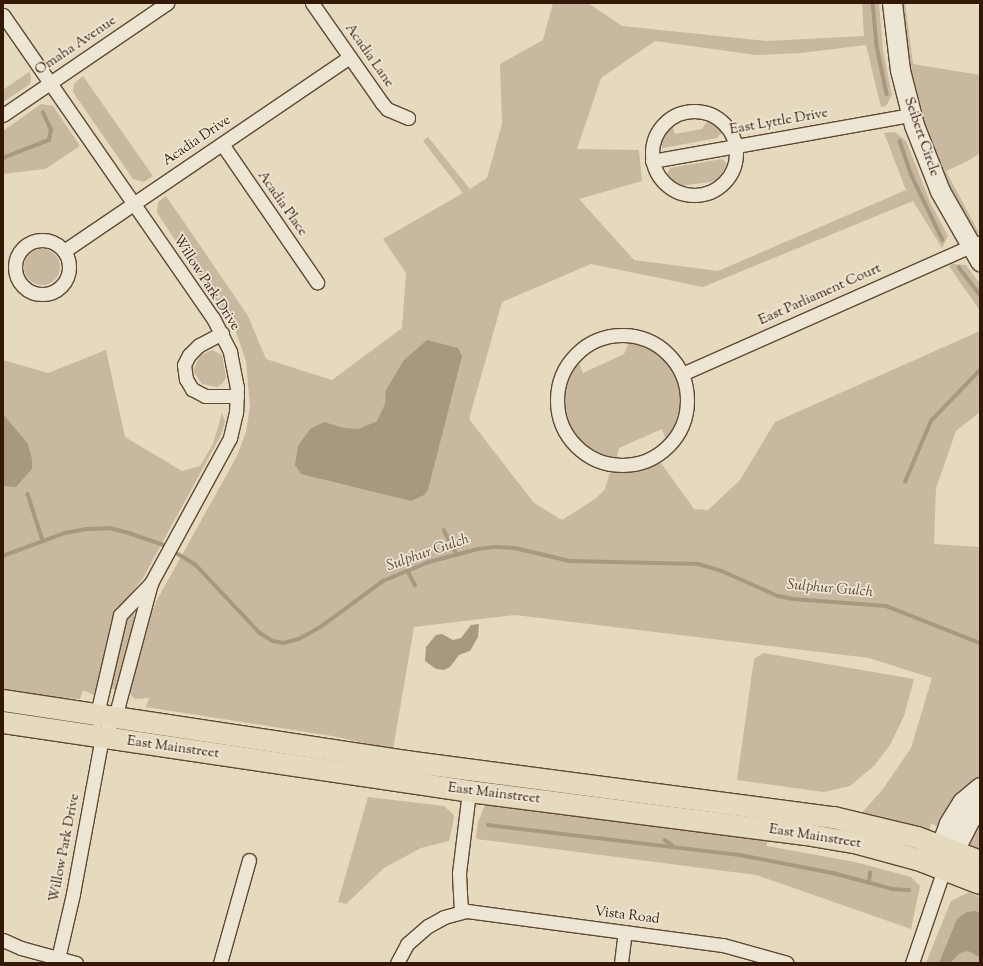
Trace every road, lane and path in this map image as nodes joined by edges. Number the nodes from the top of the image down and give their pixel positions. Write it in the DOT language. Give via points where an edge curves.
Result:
graph roads {
  1 [pos="168,3"];
  2 [pos="312,3"];
  3 [pos="892,3"];
  4 [pos="3,15"];
  5 [pos="349,57"];
  6 [pos="52,82"];
  7 [pos="3,115"];
  8 [pos="911,116"];
  9 [pos="408,118"];
  10 [pos="222,144"];
  11 [pos="735,146"];
  12 [pos="652,161"];
  13 [pos="135,203"];
  14 [pos="977,250"];
  15 [pos="64,251"];
  16 [pos="317,282"];
  17 [pos="222,333"];
  18 [pos="682,374"];
  19 [pos="237,396"];
  20 [pos="151,583"];
  21 [pos="3,700"];
  22 [pos="106,716"];
  23 [pos="3,722"];
  24 [pos="102,737"];
  25 [pos="980,787"];
  26 [pos="470,791"];
  27 [pos="980,808"];
  28 [pos="948,848"];
  29 [pos="249,860"];
  30 [pos="980,861"];
  31 [pos="944,869"];
  32 [pos="980,883"];
  33 [pos="461,912"];
  34 [pos="626,932"];
  35 [pos="3,940"];
  36 [pos="58,961"];
  37 [pos="782,962"];
  38 [pos="76,963"];
  39 [pos="220,963"];
  40 [pos="397,963"];
  41 [pos="621,963"];
  42 [pos="912,963"];
  1 -- 6 [label="street, Omaha Avenue"];
  2 -- 5 [label="street, Acadia Lane"];
  3 -- 8 [label="street, Seibert Circle" via="900,70"];
  4 -- 6 [label="street, Willow Park Drive"];
  5 -- 9 [label="street, Acadia Lane" via="382,103 388,109"];
  5 -- 10 [label="street, Acadia Drive"];
  6 -- 7 [label="street, Omaha Avenue"];
  6 -- 13 [label="street, Willow Park Drive"];
  8 -- 11 [label="street, East Lyttle Drive"];
  8 -- 14 [label="street, Seibert Circle" via="940,191"];
  10 -- 13 [label="street, Acadia Drive"];
  10 -- 16 [label="street, Acadia Place"];
  11 -- 12 [label="street, East Lyttle Drive"];
  11 -- 12 [label="street" via="735,164 727,179 705,194 688,195 672,189 659,177"];
  11 -- 12 [label="street" via="729,130 716,118 700,112 682,113 660,127 653,143"];
  13 -- 15 [label="street, Acadia Drive"];
  13 -- 17 [label="street, Willow Park Drive"];
  14 -- 18 [label="street, East Parliament Court"];
  15 -- 15 [label="street" via="54,243 41,240 24,248 15,265 21,283 30,291 41,294 58,288 66,279 69,268"];
  17 -- 19 [label="street, Willow Park Drive" via="233,361"];
  17 -- 19 [label="street" via="199,345 189,355 184,365 186,379 192,389 205,396"];
  18 -- 18 [label="street" via="670,355 645,339 615,335 594,341 576,355 563,373 557,395 562,425 575,445 594,459 617,465 648,460 674,441 685,420 688,397"];
  19 -- 20 [label="street, Willow Park Drive" via="234,423 228,444"];
  20 -- 22 [label="street, Willow Park Drive"];
  20 -- 22 [label="street, Willow Park Drive" via="120,615"];
  21 -- 22 [label="main road, East Mainstreet"];
  22 -- 24 [label="street, Willow Park Drive"];
  22 -- 28 [label="main road, East Mainstreet" via="421,763 833,818 890,829"];
  23 -- 24 [label="main road, East Mainstreet"];
  24 -- 26 [label="main road, East Mainstreet"];
  24 -- 36 [label="street, Willow Park Drive"];
  25 -- 28 [label="street" via="970,794 955,812"];
  26 -- 31 [label="main road, East Mainstreet" via="805,834 880,849"];
  26 -- 33 [label="street" via="459,873"];
  27 -- 28 [label="street"];
  28 -- 30 [label="main road, East Mainstreet"];
  28 -- 31 [label="street"];
  29 -- 39 [label="street"];
  31 -- 32 [label="main road, East Mainstreet"];
  31 -- 42 [label="street"];
  33 -- 34 [label="street, Vista Road"];
  33 -- 40 [label="street" via="444,917 419,932 407,944"];
  34 -- 37 [label="street, Vista Road" via="723,945"];
  34 -- 41 [label="street"];
  35 -- 36 [label="street"];
  36 -- 38 [label="street"];
}
